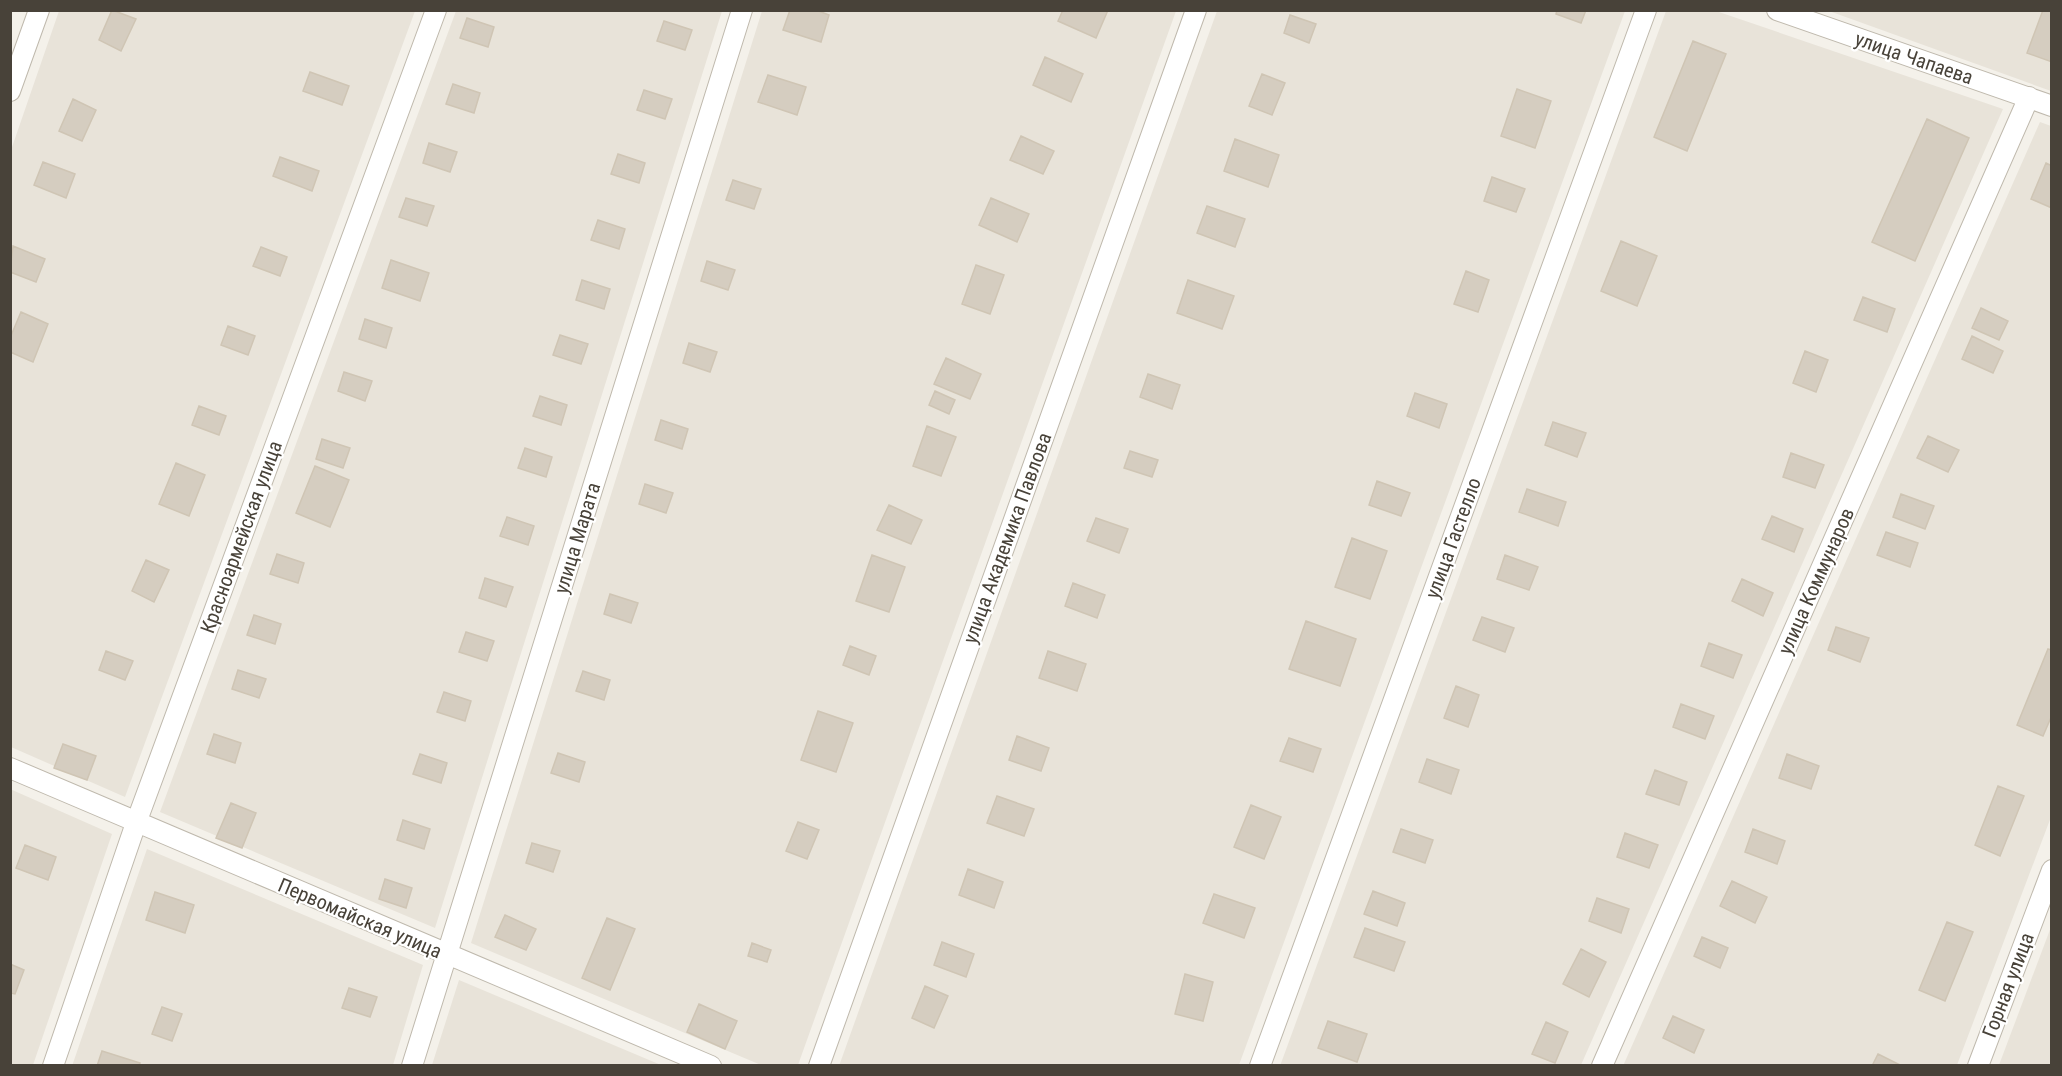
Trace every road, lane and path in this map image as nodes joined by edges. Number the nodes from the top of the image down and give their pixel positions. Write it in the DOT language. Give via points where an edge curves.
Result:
graph roads {
  1 [pos="39,10"];
  2 [pos="436,10"];
  3 [pos="742,10"];
  4 [pos="1196,10"];
  5 [pos="1646,10"];
  6 [pos="1776,10"];
  7 [pos="10,91"];
  8 [pos="2030,97"];
  9 [pos="2052,106"];
  10 [pos="10,768"];
  11 [pos="136,823"];
  12 [pos="2052,870"];
  13 [pos="447,954"];
  14 [pos="53,1065"];
  15 [pos="412,1065"];
  16 [pos="711,1065"];
  17 [pos="819,1065"];
  18 [pos="1260,1065"];
  19 [pos="1602,1065"];
  20 [pos="1978,1065"];
  1 -- 7 [label="street"];
  2 -- 11 [label="street, Красноармейская улица"];
  3 -- 13 [label="street, улица Марата"];
  4 -- 17 [label="street, улица Академика Павлова"];
  5 -- 18 [label="street, улица Гастелло"];
  6 -- 8 [label="street, улица Чапаева"];
  8 -- 9 [label="street, улица Чапаева"];
  8 -- 19 [label="street, улица Коммунаров"];
  10 -- 11 [label="street, Первомайская улица"];
  11 -- 13 [label="street, Первомайская улица"];
  11 -- 14 [label="street, Красноармейская улица"];
  12 -- 20 [label="street, Горная улица"];
  13 -- 15 [label="street, улица Марата"];
  13 -- 16 [label="street, Первомайская улица"];
}
